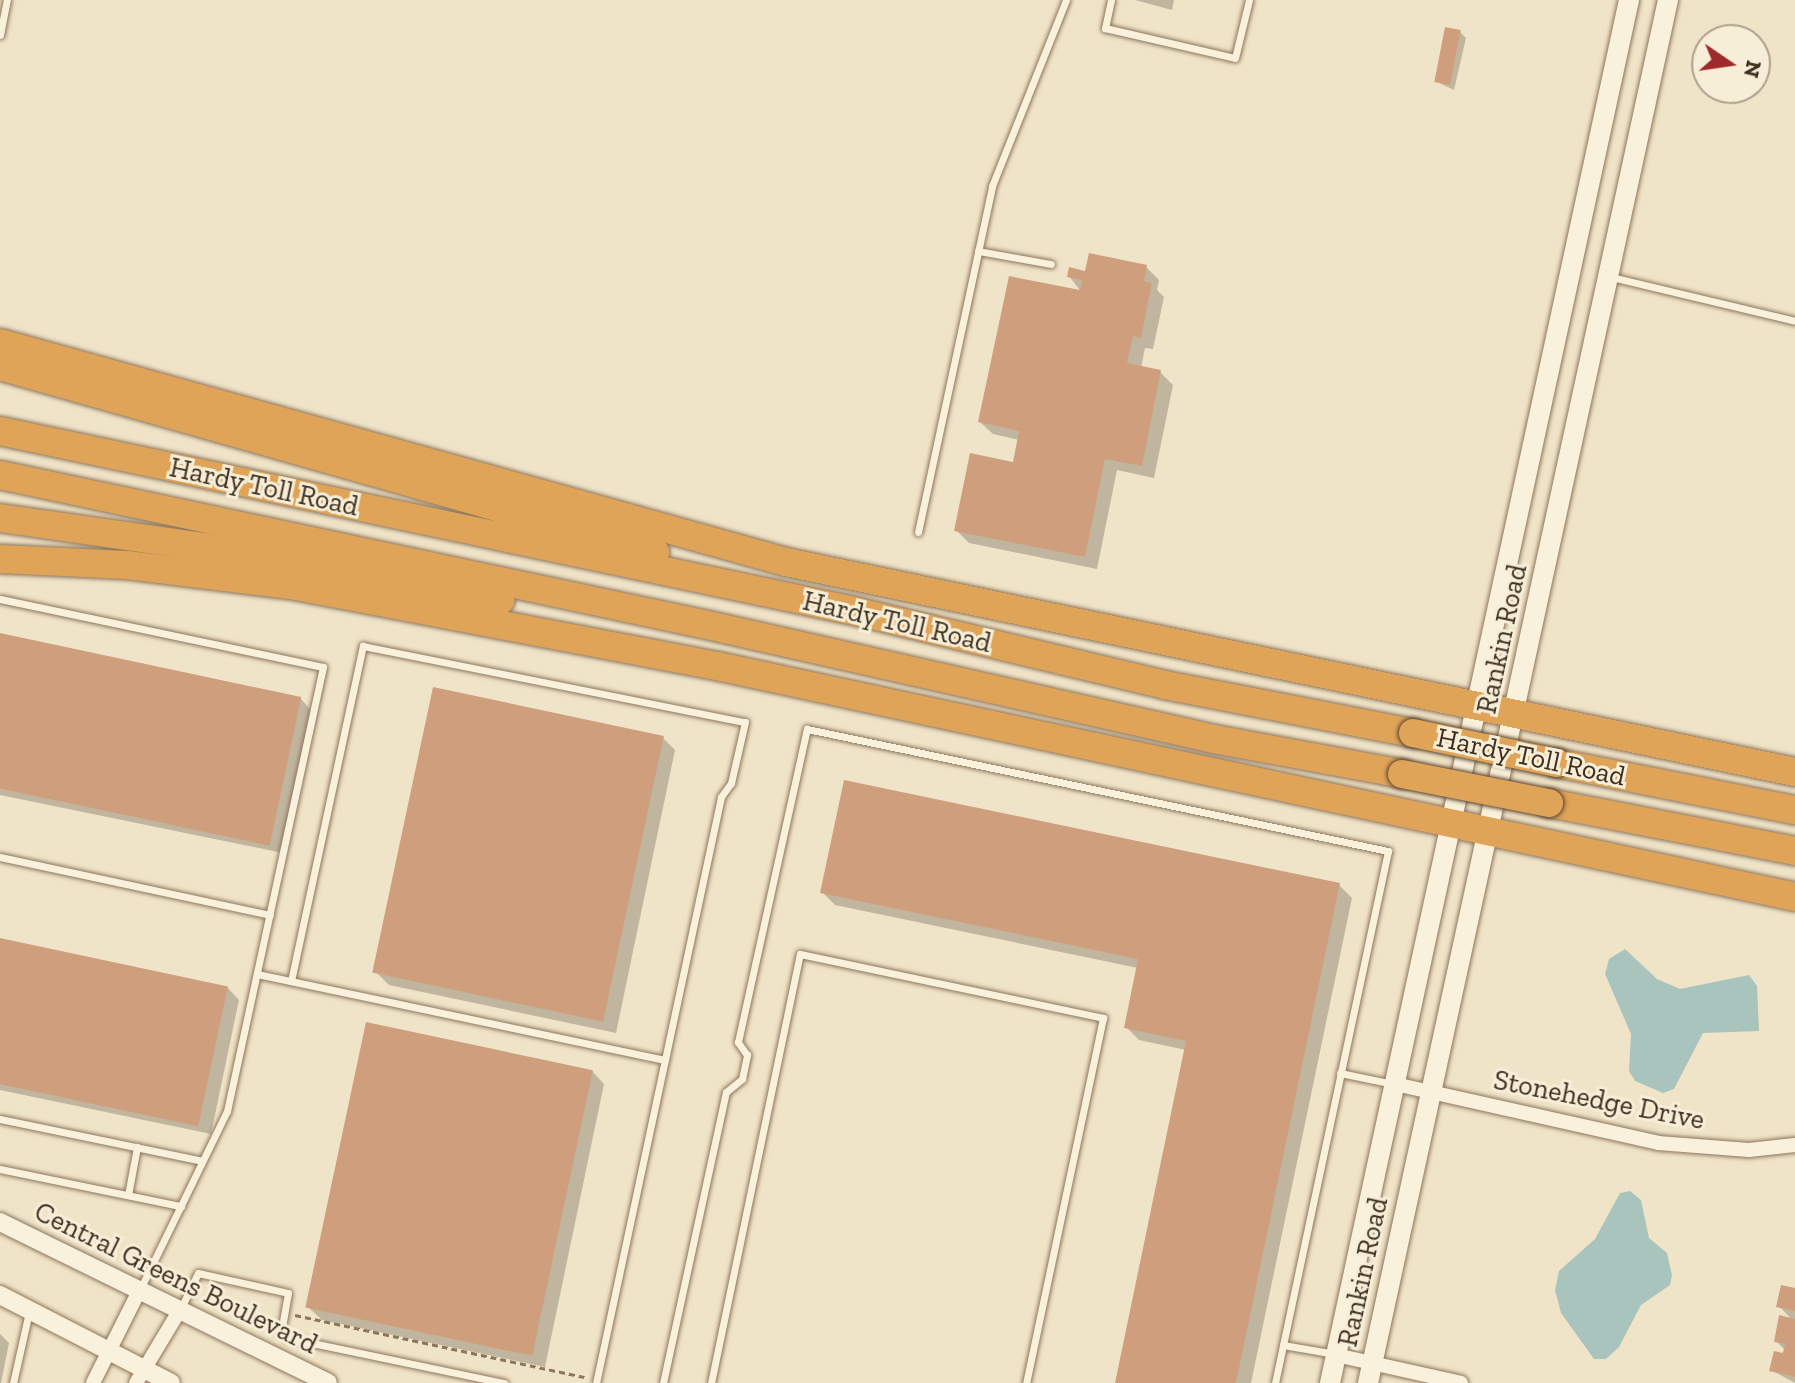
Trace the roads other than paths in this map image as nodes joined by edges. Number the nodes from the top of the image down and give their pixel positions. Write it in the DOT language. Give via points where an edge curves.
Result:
graph roads {
  1 [pos="7,0"];
  2 [pos="1066,0"];
  3 [pos="1111,0"];
  4 [pos="1249,0"];
  5 [pos="1629,0"];
  6 [pos="1668,0"];
  7 [pos="0,35"];
  8 [pos="978,251"];
  9 [pos="1051,264"];
  10 [pos="1573,268"];
  11 [pos="1608,277"];
  12 [pos="1795,321"];
  13 [pos="0,343"];
  14 [pos="0,366"];
  15 [pos="0,431"];
  16 [pos="0,475"];
  17 [pos="0,518"];
  18 [pos="918,532"];
  19 [pos="0,559"];
  20 [pos="0,599"];
  21 [pos="859,612"];
  22 [pos="712,626"];
  23 [pos="1476,705"];
  24 [pos="1515,713"];
  25 [pos="1795,772"];
  26 [pos="1795,810"];
  27 [pos="1449,822"];
  28 [pos="1487,830"];
  29 [pos="1795,851"];
  30 [pos="0,857"];
  31 [pos="1795,897"];
  32 [pos="270,915"];
  33 [pos="257,974"];
  34 [pos="291,981"];
  35 [pos="665,1060"];
  36 [pos="1340,1073"];
  37 [pos="1395,1084"];
  38 [pos="1431,1092"];
  39 [pos="0,1119"];
  40 [pos="1795,1145"];
  41 [pos="137,1147"];
  42 [pos="202,1161"];
  43 [pos="0,1169"];
  44 [pos="128,1195"];
  45 [pos="181,1206"];
  46 [pos="0,1222"];
  47 [pos="138,1293"];
  48 [pos="0,1295"];
  49 [pos="29,1310"];
  50 [pos="178,1313"];
  51 [pos="1283,1345"];
  52 [pos="109,1349"];
  53 [pos="1336,1355"];
  54 [pos="1370,1373"];
  55 [pos="140,1376"];
  56 [pos="596,1381"];
  57 [pos="13,1383"];
  58 [pos="93,1383"];
  59 [pos="171,1383"];
  60 [pos="328,1383"];
  61 [pos="504,1383"];
  62 [pos="663,1383"];
  63 [pos="711,1383"];
  64 [pos="1026,1383"];
  65 [pos="1275,1383"];
  66 [pos="1330,1383"];
  67 [pos="1461,1383"];
  1 -- 7 [label="lane"];
  2 -- 8 [label="lane" via="992,186"];
  3 -- 4 [label="lane" via="1105,28 1235,58"];
  5 -- 10 [label="main road, Rankin Road"];
  6 -- 11 [label="main road, Rankin Road"];
  8 -- 9 [label="lane"];
  8 -- 18 [label="lane"];
  10 -- 11 [label="main road"];
  10 -- 23 [label="main road, Rankin Road"];
  11 -- 12 [label="lane"];
  11 -- 24 [label="main road, Rankin Road"];
  13 -- 23 [label="highway" via="689,539"];
  14 -- 21 [label="highway"];
  15 -- 21 [label="highway, Hardy Toll Road"];
  16 -- 22 [label="highway, Hardy Toll Road"];
  17 -- 22 [label="highway" via="226,550 544,609"];
  19 -- 27 [label="highway" via="127,565 313,589 717,666"];
  20 -- 32 [label="lane" via="323,667"];
  21 -- 26 [label="highway, Hardy Toll Road, bridge" via="1165,685"];
  22 -- 29 [label="highway, Hardy Toll Road, bridge" via="1214,739"];
  23 -- 24 [label="highway"];
  23 -- 27 [label="main road, Rankin Road"];
  24 -- 25 [label="highway"];
  24 -- 28 [label="main road, Rankin Road"];
  27 -- 28 [label="highway"];
  27 -- 37 [label="main road, Rankin Road"];
  28 -- 31 [label="highway"];
  28 -- 38 [label="main road, Rankin Road"];
  30 -- 32 [label="lane"];
  32 -- 33 [label="lane"];
  33 -- 34 [label="lane"];
  33 -- 42 [label="lane" via="227,1111"];
  34 -- 35 [label="lane"];
  34 -- 35 [label="lane" via="363,646 745,722 731,783 721,797"];
  35 -- 56 [label="lane"];
  36 -- 37 [label="lane"];
  36 -- 51 [label="lane"];
  36 -- 62 [label="lane" via="1388,851 807,729 738,1042 747,1055 742,1079 726,1092"];
  37 -- 38 [label="street, Stonehedge Drive"];
  37 -- 53 [label="main road, Rankin Road"];
  38 -- 40 [label="street, Stonehedge Drive" via="1672,1145 1749,1150"];
  38 -- 54 [label="main road, Rankin Road"];
  39 -- 41 [label="lane"];
  41 -- 42 [label="lane"];
  41 -- 44 [label="lane"];
  42 -- 45 [label="lane"];
  43 -- 44 [label="lane"];
  44 -- 45 [label="lane"];
  45 -- 47 [label="lane"];
  46 -- 47 [label="street, Central Greens Boulevard"];
  47 -- 50 [label="street, Central Greens Boulevard"];
  47 -- 52 [label="street"];
  48 -- 49 [label="street"];
  49 -- 52 [label="street"];
  49 -- 57 [label="lane"];
  50 -- 55 [label="street"];
  50 -- 60 [label="street, Central Greens Boulevard"];
  50 -- 61 [label="lane" via="198,1273 288,1293 281,1331 288,1338"];
  51 -- 53 [label="lane"];
  51 -- 65 [label="lane"];
  52 -- 55 [label="street"];
  52 -- 58 [label="street"];
  53 -- 54 [label="street"];
  53 -- 66 [label="main road, Rankin Road"];
  54 -- 67 [label="street"];
  55 -- 59 [label="street"];
  63 -- 64 [label="lane" via="800,954 1103,1018"];
}
